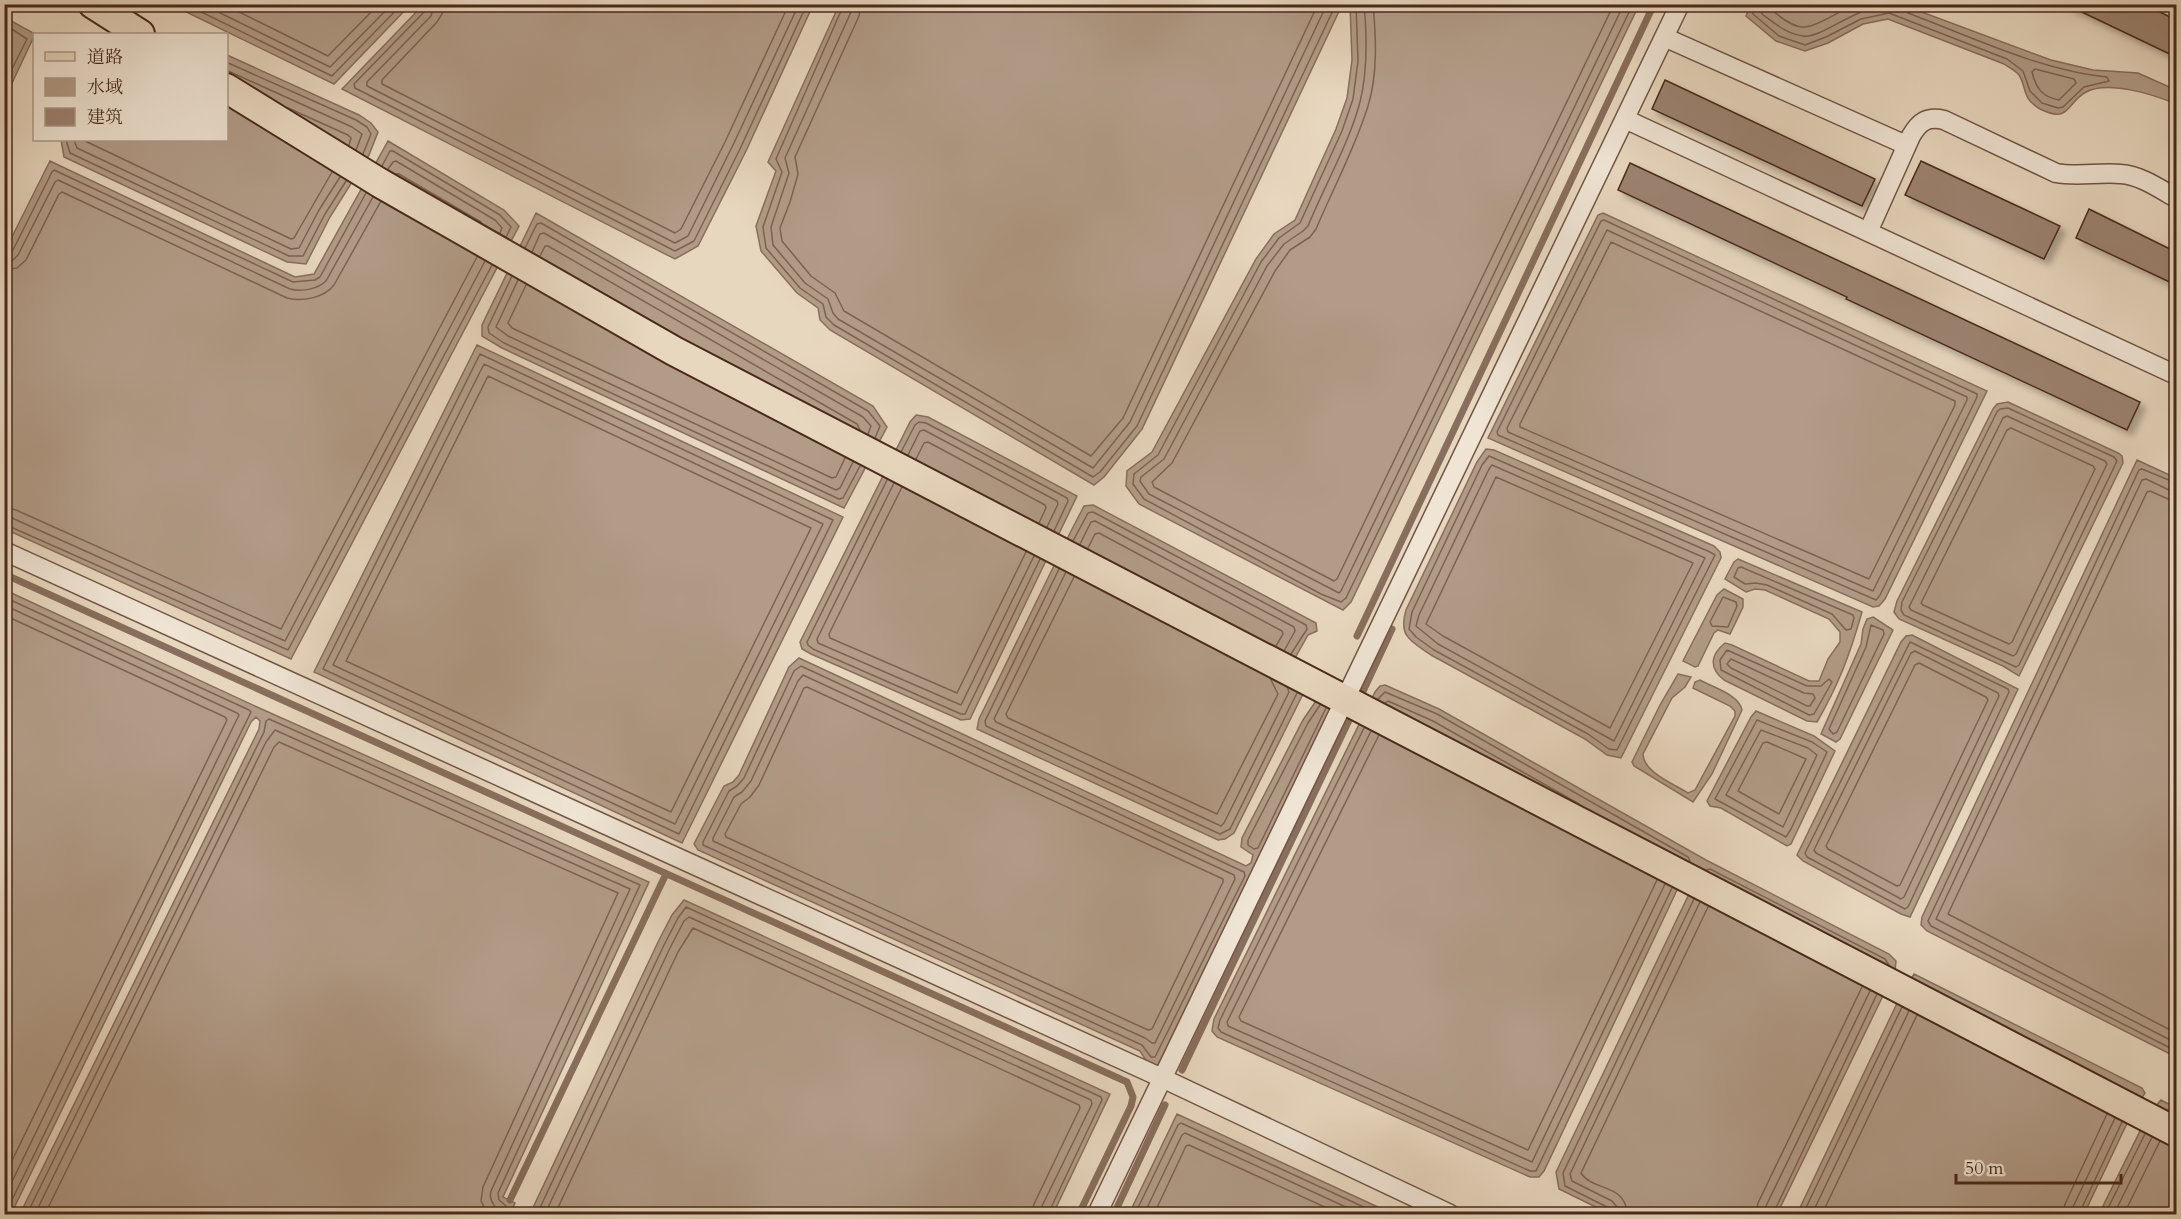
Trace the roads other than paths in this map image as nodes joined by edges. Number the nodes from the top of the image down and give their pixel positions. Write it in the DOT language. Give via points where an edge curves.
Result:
graph roads {
  1 [pos="93,4"];
  2 [pos="1680,4"];
  3 [pos="138,33"];
  4 [pos="1664,37"];
  5 [pos="228,89"];
  6 [pos="1624,119"];
  7 [pos="1906,145"];
  8 [pos="2176,198"];
  9 [pos="1868,232"];
  10 [pos="2175,370"];
  11 [pos="4,551"];
  12 [pos="1352,703"];
  13 [pos="1162,1078"];
  14 [pos="2176,1132"];
  15 [pos="1097,1215"];
  16 [pos="1450,1215"];
  1 -- 3 [label="main road"];
  2 -- 4 [label="street"];
  4 -- 6 [label="street"];
  4 -- 7 [label="street"];
  5 -- 12 [label="main road" via="380,183 674,351"];
  6 -- 9 [label="street"];
  6 -- 12 [label="street"];
  7 -- 8 [label="street" via="1918,124 1932,117 2056,173 2122,174"];
  7 -- 9 [label="street"];
  9 -- 10 [label="street"];
  11 -- 13 [label="street"];
  12 -- 13 [label="street"];
  12 -- 14 [label="main road"];
  13 -- 15 [label="street"];
  13 -- 16 [label="street"];
}
